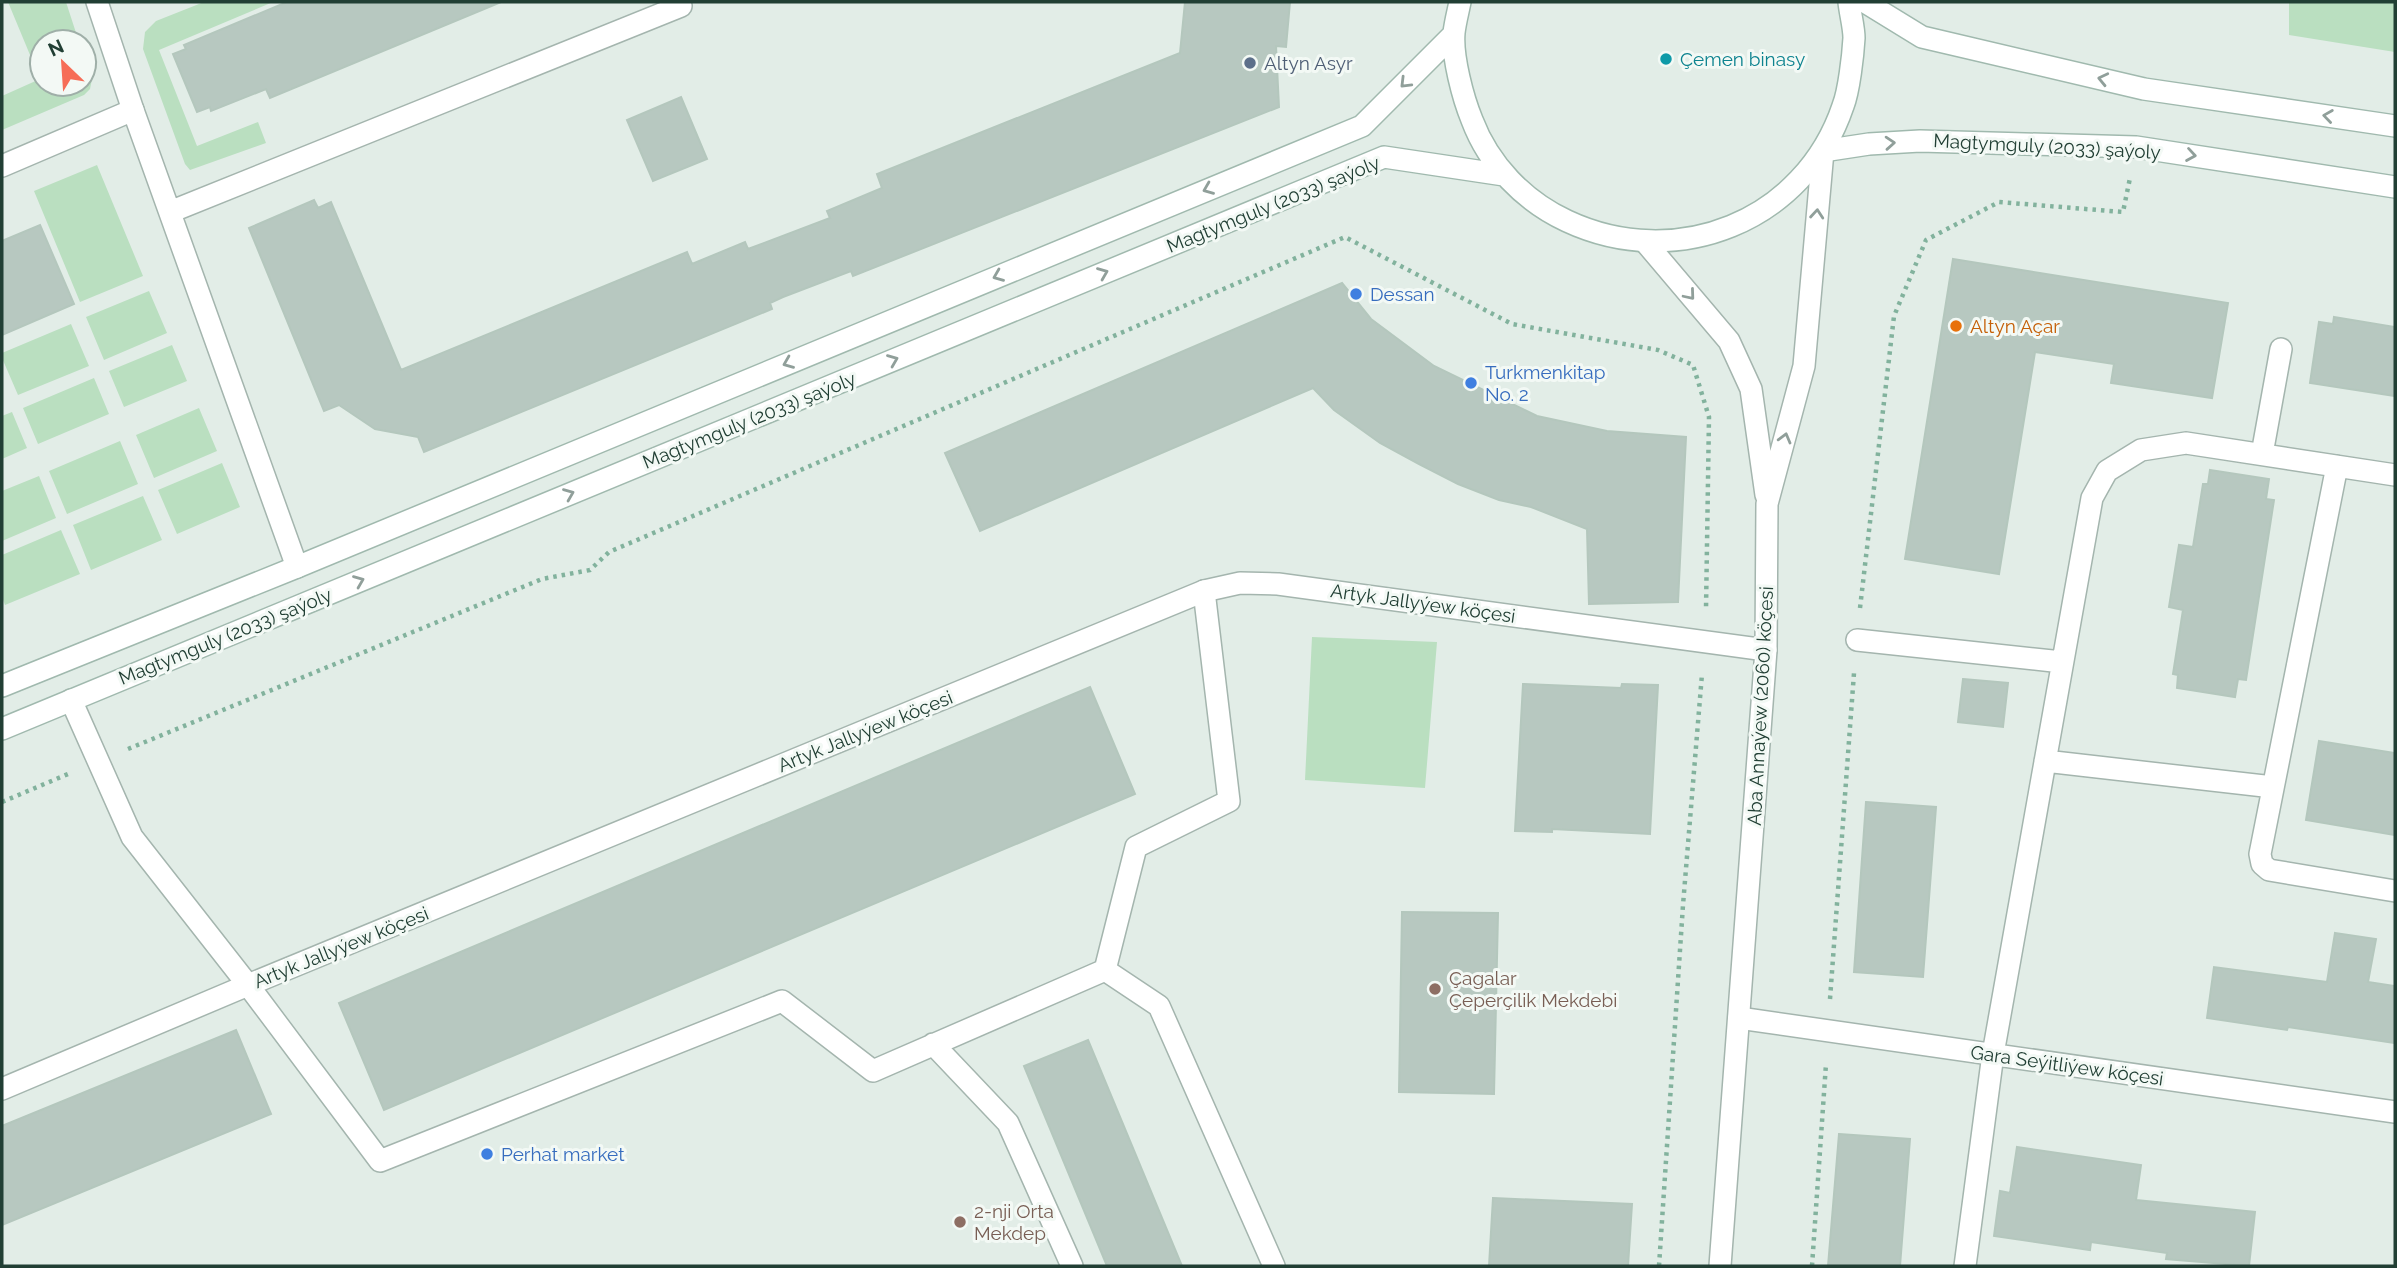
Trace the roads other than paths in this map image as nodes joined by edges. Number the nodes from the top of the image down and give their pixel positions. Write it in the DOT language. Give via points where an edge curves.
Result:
graph roads {
  1 [pos="1461,2"];
  2 [pos="1849,2"];
  3 [pos="1865,2"];
  4 [pos="101,3"];
  5 [pos="684,3"];
  6 [pos="1454,34"];
  7 [pos="133,110"];
  8 [pos="2395,126"];
  9 [pos="1823,150"];
  10 [pos="2,166"];
  11 [pos="1504,175"];
  12 [pos="2395,187"];
  13 [pos="170,212"];
  14 [pos="1646,243"];
  15 [pos="2281,349"];
  16 [pos="2262,454"];
  17 [pos="2337,466"];
  18 [pos="2395,475"];
  19 [pos="1767,504"];
  20 [pos="297,567"];
  21 [pos="1204,592"];
  22 [pos="1857,640"];
  23 [pos="1766,650"];
  24 [pos="2063,662"];
  25 [pos="2,686"];
  26 [pos="71,700"];
  27 [pos="2,729"];
  28 [pos="2045,761"];
  29 [pos="2273,787"];
  30 [pos="2395,891"];
  31 [pos="1105,970"];
  32 [pos="248,985"];
  33 [pos="1739,1018"];
  34 [pos="933,1044"];
  35 [pos="1993,1054"];
  36 [pos="2,1089"];
  37 [pos="2395,1112"];
  38 [pos="1072,1266"];
  39 [pos="1274,1266"];
  40 [pos="1720,1266"];
  41 [pos="1965,1266"];
  1 -- 6 [label="street"];
  2 -- 9 [label="street" via="1854,37 1844,105"];
  8 -- 3 [label="street, one-way" via="2144,89 1922,37"];
  4 -- 7 [label="street"];
  5 -- 13 [label="street"];
  6 -- 11 [label="street" via="1462,96 1478,137"];
  6 -- 20 [label="street, Magtymguly (2033) şaýoly, one-way" via="1362,126"];
  7 -- 10 [label="street"];
  7 -- 13 [label="street"];
  9 -- 12 [label="street, Magtymguly (2033) şaýoly, one-way" via="1920,141 2136,147"];
  9 -- 14 [label="street" via="1791,189 1750,218 1700,238"];
  19 -- 9 [label="street, Aba Annaýew (2060) köçesi, one-way" via="1804,366"];
  11 -- 14 [label="street" via="1544,210 1593,233"];
  26 -- 11 [label="street, Magtymguly (2033) şaýoly, one-way" via="1384,157"];
  13 -- 20 [label="street"];
  14 -- 19 [label="street, one-way" via="1730,341 1751,389"];
  15 -- 16 [label="street"];
  16 -- 17 [label="street"];
  16 -- 24 [label="street" via="2186,443 2141,450 2107,471 2091,498"];
  17 -- 18 [label="street"];
  17 -- 29 [label="street"];
  19 -- 23 [label="street, Aba Annaýew (2060) köçesi"];
  20 -- 25 [label="street, Magtymguly (2033) şaýoly"];
  21 -- 23 [label="street, Artyk Jallyýew köçesi" via="1240,583 1278,584"];
  21 -- 31 [label="street" via="1229,801 1136,847"];
  21 -- 32 [label="street, Artyk Jallyýew köçesi"];
  22 -- 24 [label="street"];
  23 -- 33 [label="street, Aba Annaýew (2060) köçesi"];
  24 -- 28 [label="street"];
  26 -- 27 [label="street, Magtymguly (2033) şaýoly"];
  26 -- 32 [label="street" via="132,837"];
  28 -- 29 [label="street"];
  28 -- 35 [label="street"];
  29 -- 30 [label="street" via="2260,855 2269,870"];
  31 -- 34 [label="street"];
  31 -- 39 [label="street" via="1158,1006"];
  32 -- 34 [label="street" via="380,1161 782,1001 873,1071"];
  32 -- 36 [label="street, Artyk Jallyýew köçesi"];
  33 -- 35 [label="street, Gara Seýitliýew köçesi"];
  33 -- 40 [label="street, Aba Annaýew (2060) köçesi"];
  34 -- 38 [label="street" via="1008,1123"];
  35 -- 37 [label="street, Gara Seýitliýew köçesi"];
  35 -- 41 [label="street"];
}
